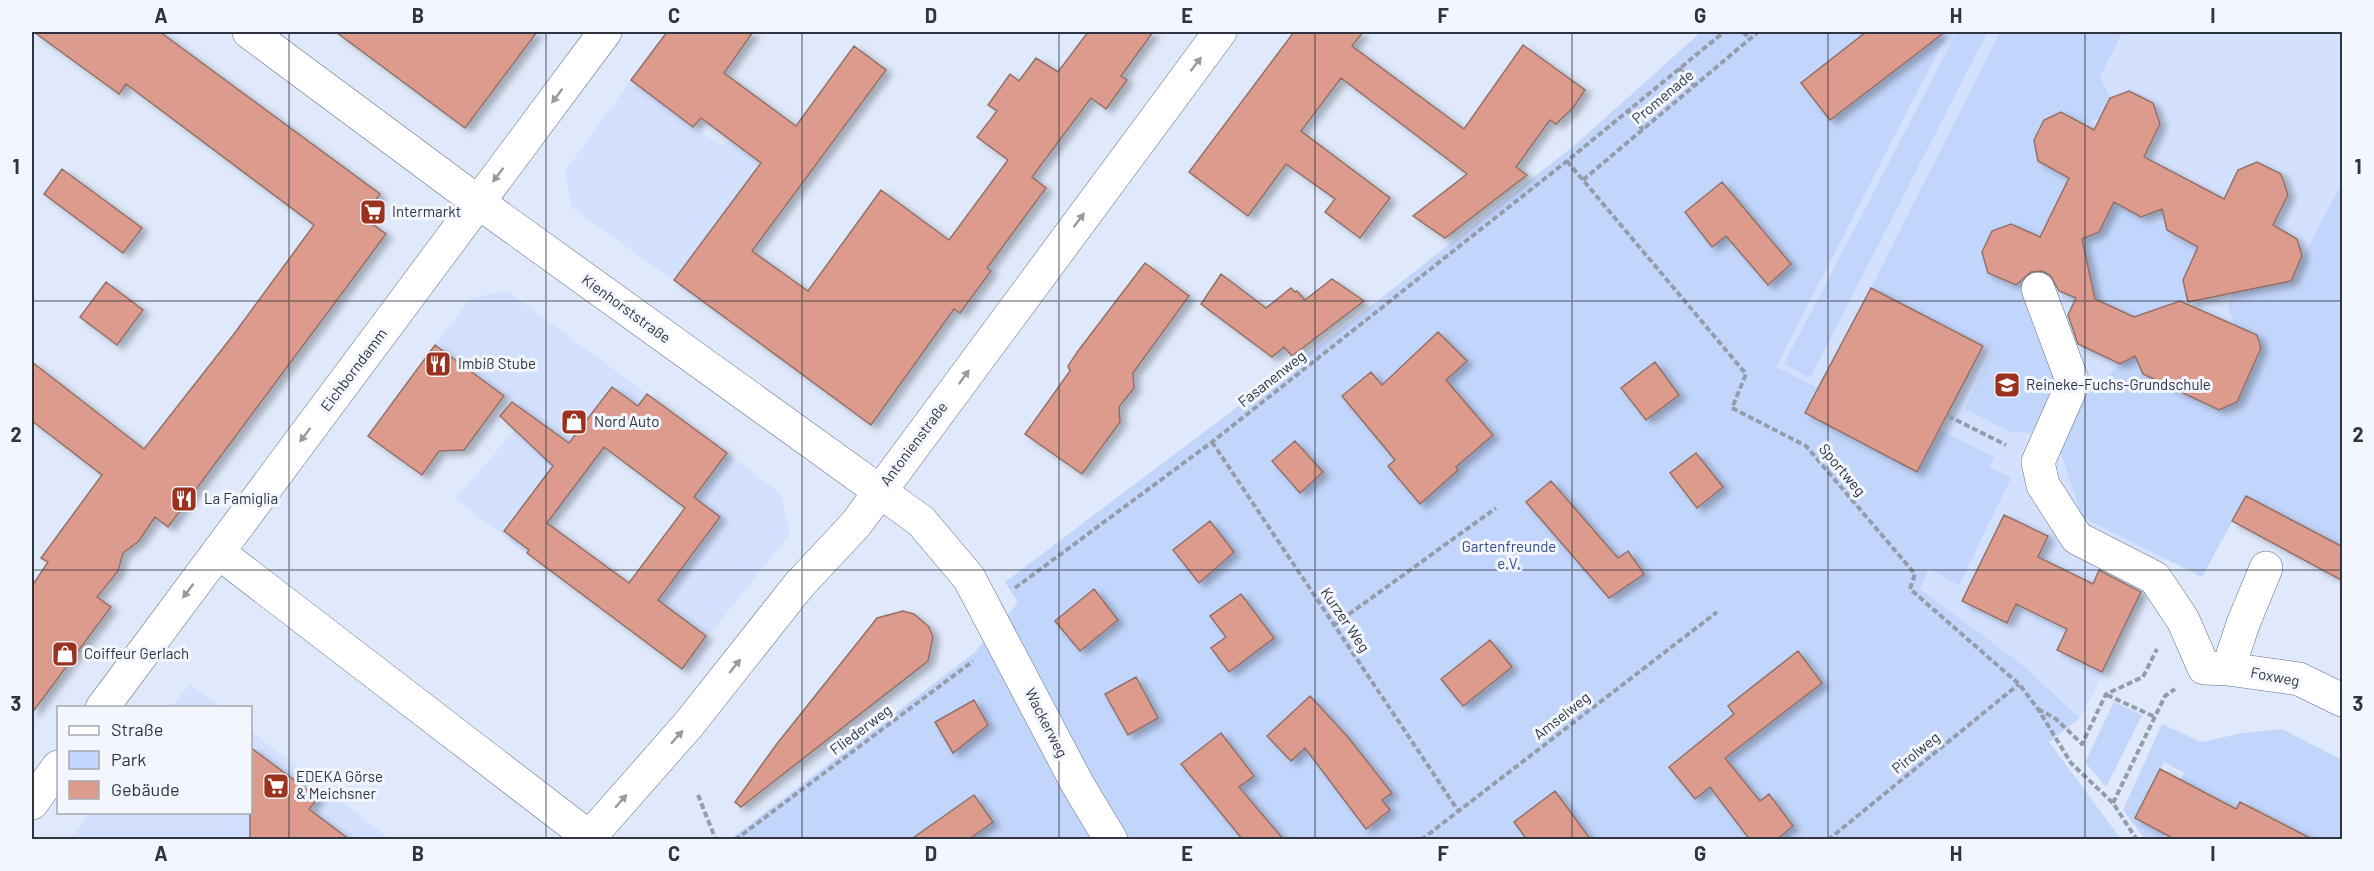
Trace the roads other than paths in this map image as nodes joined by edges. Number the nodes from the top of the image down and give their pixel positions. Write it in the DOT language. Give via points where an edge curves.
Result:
graph roads {
  1 [pos="249,32"];
  2 [pos="605,32"];
  3 [pos="1220,32"];
  4 [pos="478,202"];
  5 [pos="2038,289"];
  6 [pos="879,492"];
  7 [pos="218,552"];
  8 [pos="2266,568"];
  9 [pos="983,606"];
  10 [pos="2216,668"];
  11 [pos="2343,700"];
  12 [pos="103,706"];
  13 [pos="57,767"];
  14 [pos="32,803"];
  15 [pos="588,838"];
  16 [pos="1111,840"];
  1 -- 4 [label="main road, Kienhorststraße"];
  2 -- 4 [label="main road, Eichborndamm, one-way"];
  6 -- 3 [label="main road, Antonienstraße, one-way"];
  4 -- 6 [label="main road, Kienhorststraße"];
  4 -- 7 [label="main road, Eichborndamm, one-way"];
  5 -- 10 [label="main road" via="2073,383 2038,462 2043,484 2077,538 2155,578"];
  6 -- 9 [label="main road, Kienhorststraße" via="930,530 969,578"];
  15 -- 6 [label="main road, Antonienstraße, one-way" via="689,724"];
  7 -- 12 [label="main road, Eichborndamm, one-way"];
  7 -- 15 [label="main road"];
  8 -- 10 [label="main road" via="2242,624"];
  9 -- 16 [label="main road, Wackerweg"];
  10 -- 11 [label="main road, Foxweg" via="2300,679"];
  13 -- 14 [label="main road"];
}
